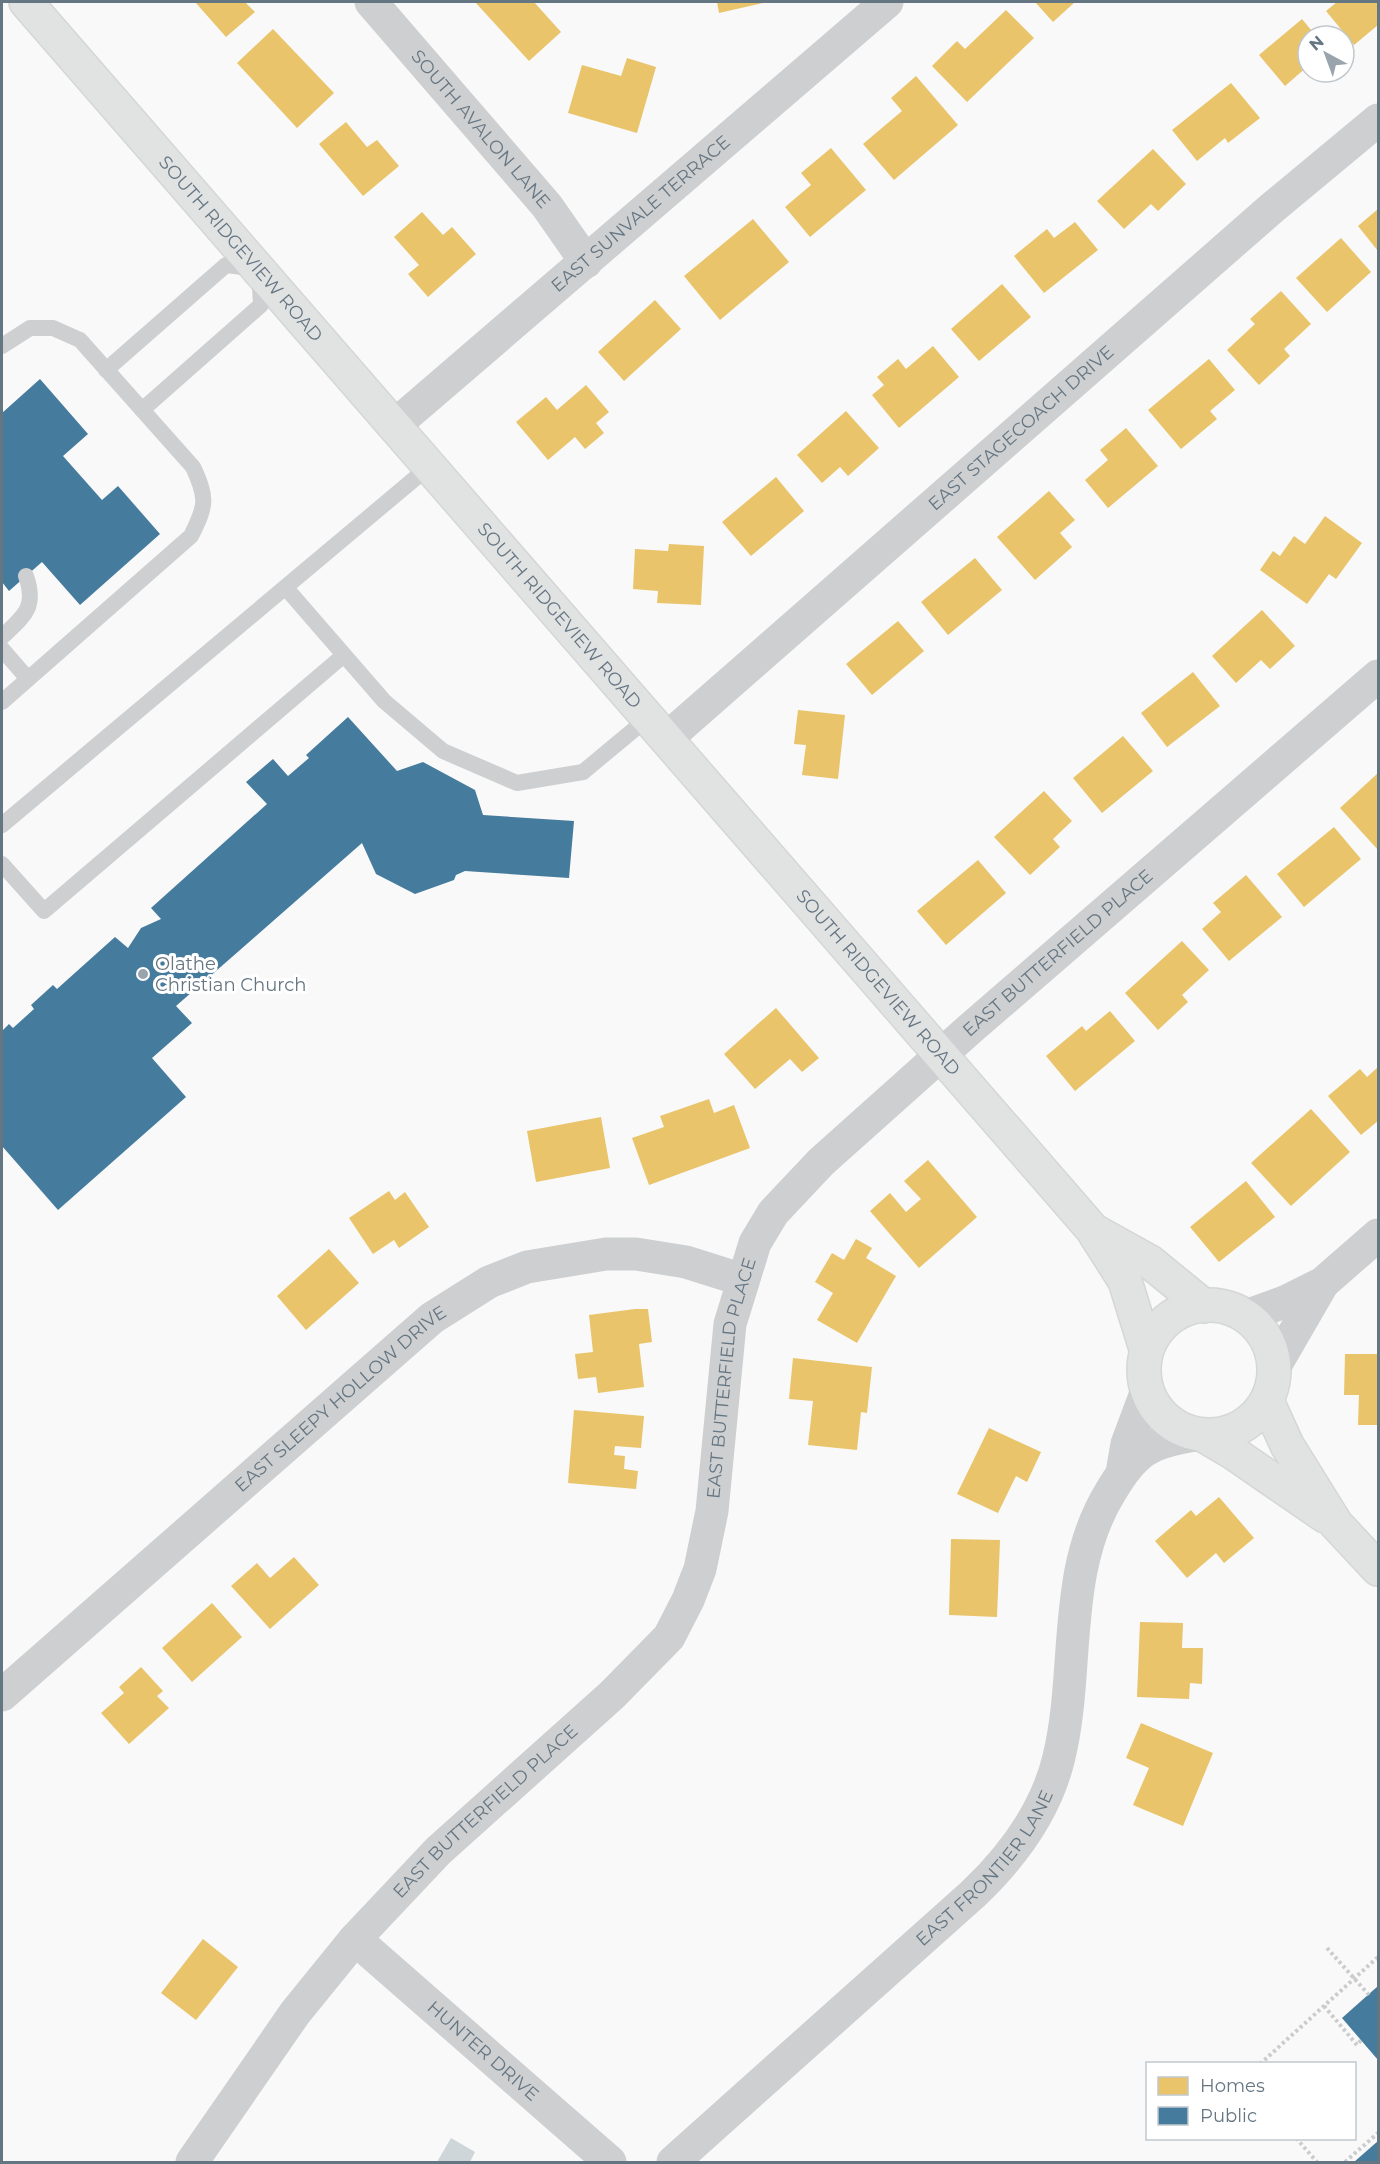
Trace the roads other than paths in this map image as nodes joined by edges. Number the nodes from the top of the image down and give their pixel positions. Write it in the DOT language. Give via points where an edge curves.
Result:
graph roads {
  1 [pos="26,2"];
  2 [pos="370,2"];
  3 [pos="887,2"];
  4 [pos="1378,120"];
  5 [pos="586,262"];
  6 [pos="259,269"];
  7 [pos="2,346"];
  8 [pos="106,369"];
  9 [pos="142,410"];
  10 [pos="395,425"];
  11 [pos="431,465"];
  12 [pos="26,576"];
  13 [pos="286,588"];
  14 [pos="2,637"];
  15 [pos="2,649"];
  16 [pos="344,655"];
  17 [pos="1378,676"];
  18 [pos="28,679"];
  19 [pos="2,702"];
  20 [pos="657,728"];
  21 [pos="2,825"];
  22 [pos="2,864"];
  23 [pos="941,1055"];
  24 [pos="1092,1229"];
  25 [pos="1378,1235"];
  26 [pos="744,1280"];
  27 [pos="1323,1283"];
  28 [pos="1204,1306"];
  29 [pos="1246,1316"];
  30 [pos="1146,1349"];
  31 [pos="1275,1366"];
  32 [pos="1146,1393"];
  33 [pos="1267,1401"];
  34 [pos="1198,1435"];
  35 [pos="1122,1473"];
  36 [pos="1336,1524"];
  37 [pos="1378,1569"];
  38 [pos="2,1695"];
  39 [pos="355,1939"];
  40 [pos="192,2163"];
  41 [pos="610,2163"];
  42 [pos="674,2163"];
  1 -- 6 [label="main road, SOUTH RIDGEVIEW ROAD"];
  2 -- 5 [label="street, SOUTH AVALON LANE" via="546,206"];
  3 -- 5 [label="street, EAST SUNVALE TERRACE"];
  4 -- 20 [label="street, EAST STAGECOACH DRIVE"];
  5 -- 10 [label="street, EAST SUNVALE TERRACE"];
  6 -- 8 [label="lane" via="226,265"];
  6 -- 9 [label="lane" via="261,305"];
  6 -- 10 [label="main road, SOUTH RIDGEVIEW ROAD"];
  7 -- 8 [label="lane" via="30,328 53,328 80,340"];
  8 -- 9 [label="lane"];
  9 -- 18 [label="lane" via="193,468 203,489 203,512 191,536"];
  10 -- 11 [label="main road, SOUTH RIDGEVIEW ROAD"];
  11 -- 13 [label="lane"];
  11 -- 20 [label="main road, SOUTH RIDGEVIEW ROAD"];
  12 -- 14 [label="lane" via="30,605"];
  13 -- 16 [label="lane"];
  13 -- 21 [label="lane"];
  15 -- 18 [label="lane"];
  16 -- 20 [label="lane" via="384,701 443,751 517,783 583,772"];
  16 -- 22 [label="lane" via="44,911"];
  17 -- 23 [label="street, EAST BUTTERFIELD PLACE"];
  18 -- 19 [label="lane"];
  20 -- 23 [label="main road, SOUTH RIDGEVIEW ROAD"];
  23 -- 24 [label="main road, SOUTH RIDGEVIEW ROAD"];
  23 -- 26 [label="street, EAST BUTTERFIELD PLACE" via="821,1162 774,1213 755,1243"];
  24 -- 28 [label="main road" via="1150,1262"];
  24 -- 30 [label="main road" via="1125,1281"];
  25 -- 27 [label="street"];
  26 -- 38 [label="street, EAST SLEEPY HOLLOW DRIVE" via="686,1262 606,1254 527,1267 489,1282 432,1318"];
  26 -- 39 [label="street, EAST BUTTERFIELD PLACE" via="730,1324 712,1511 700,1569 669,1637 612,1695 438,1851"];
  27 -- 29 [label="street"];
  27 -- 31 [label="street"];
  28 -- 29 [label="main road" via="1215,1305"];
  28 -- 30 [label="main road" via="1193,1306 1173,1315 1157,1330"];
  29 -- 31 [label="main road" via="1267,1340"];
  30 -- 32 [label="main road"];
  31 -- 33 [label="main road"];
  32 -- 34 [label="main road" via="1157,1412 1173,1426"];
  32 -- 35 [label="street" via="1127,1444"];
  33 -- 34 [label="main road" via="1254,1419 1236,1430 1215,1436"];
  33 -- 36 [label="main road" via="1287,1445"];
  34 -- 35 [label="street" via="1161,1442 1140,1454"];
  34 -- 36 [label="main road" via="1232,1452"];
  35 -- 42 [label="street, EAST FRONTIER LANE" via="1094,1525 1081,1572 1059,1759 1030,1827 998,1870 973,1894"];
  36 -- 37 [label="main road"];
  39 -- 40 [label="street, EAST BUTTERFIELD PLACE" via="295,2013"];
  39 -- 41 [label="street, HUNTER DRIVE"];
}
